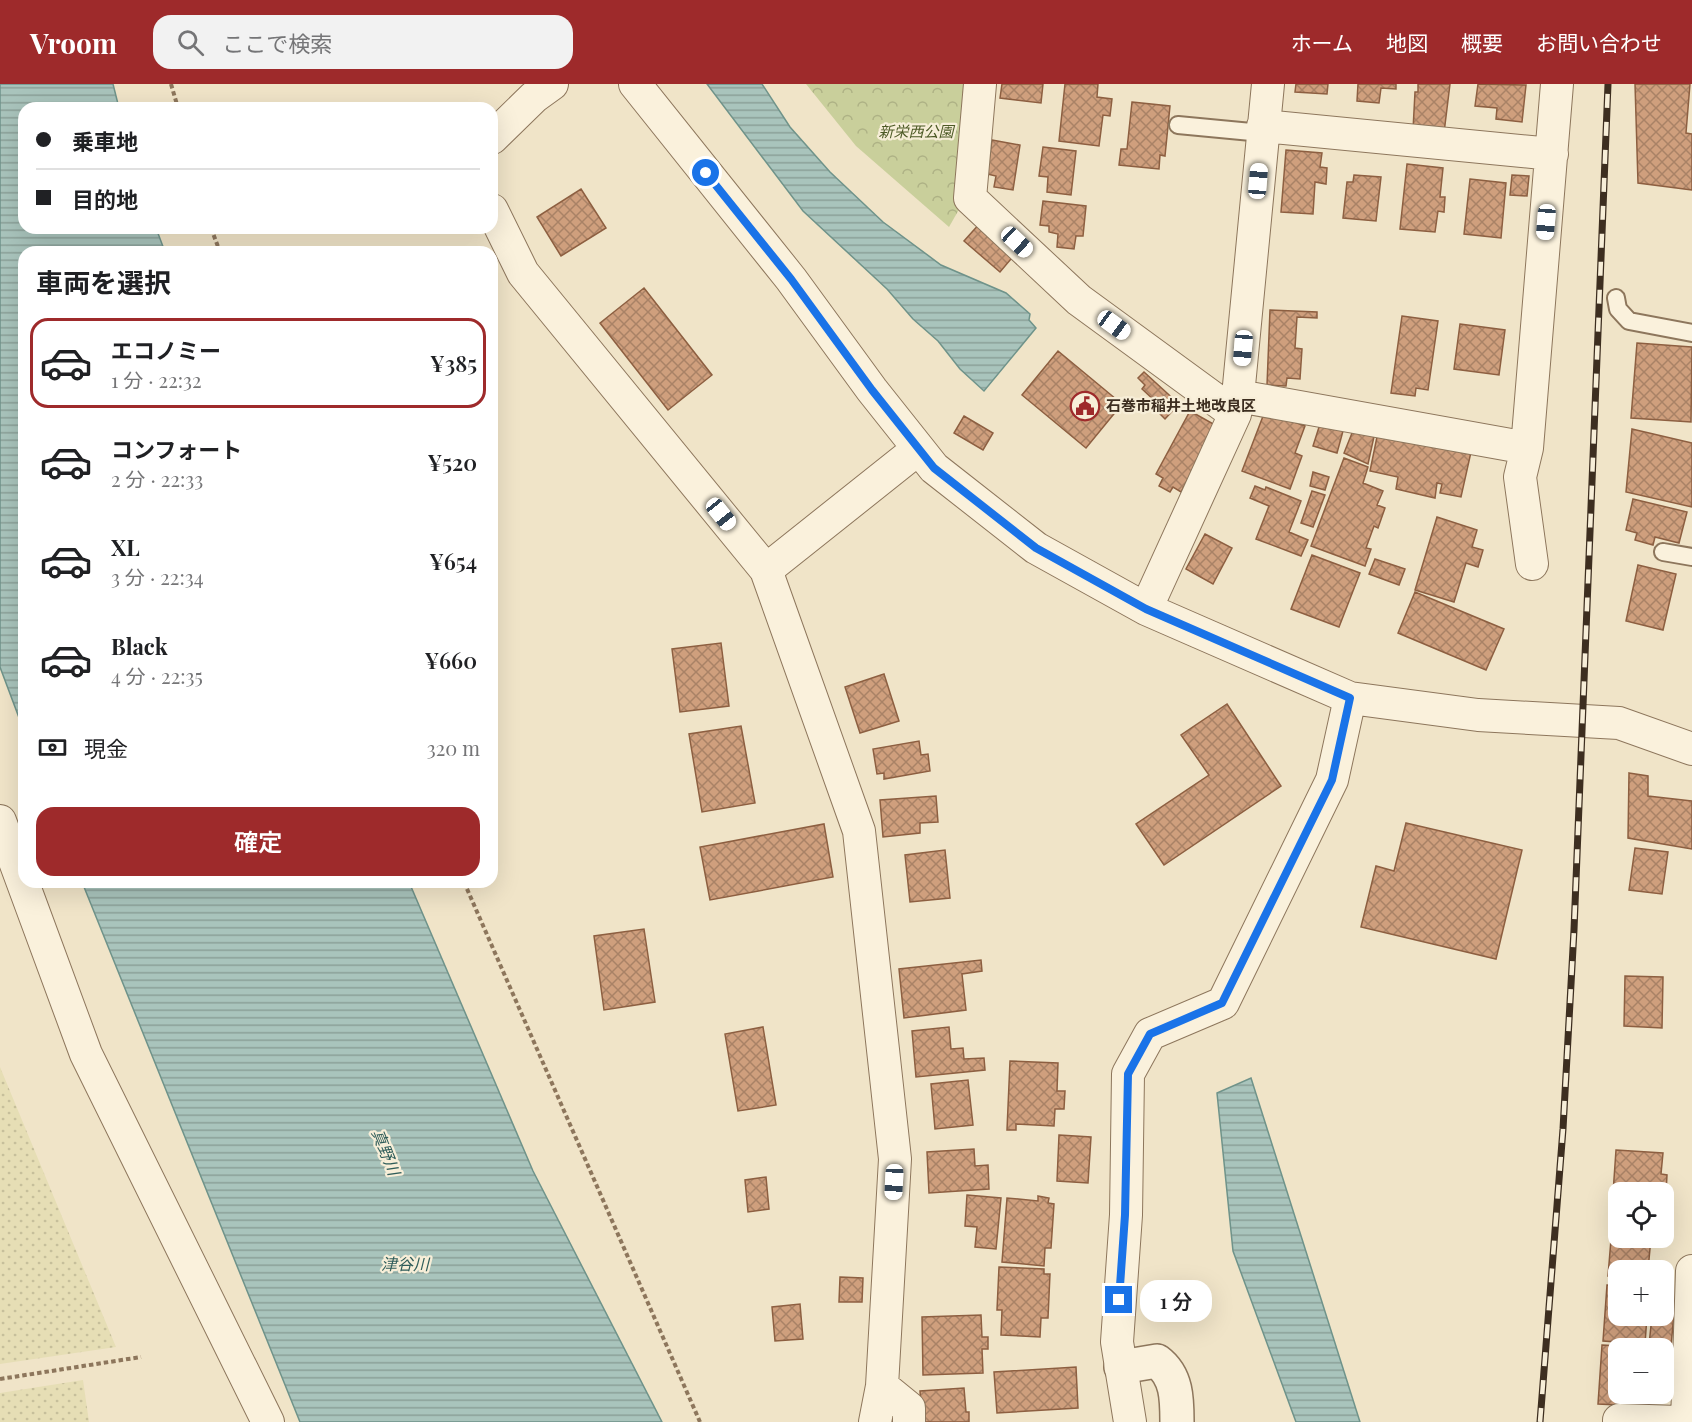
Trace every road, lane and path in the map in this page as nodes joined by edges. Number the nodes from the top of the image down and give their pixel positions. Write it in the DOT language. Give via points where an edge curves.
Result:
graph roads {
  1 [pos="171,84"];
  2 [pos="552,84"];
  3 [pos="635,84"];
  4 [pos="981,84"];
  5 [pos="1268,84"];
  6 [pos="1557,84"];
  7 [pos="176,102"];
  8 [pos="1178,125"];
  9 [pos="1263,130"];
  10 [pos="498,132"];
  11 [pos="1552,154"];
  12 [pos="498,222"];
  13 [pos="1616,298"];
  14 [pos="1692,333"];
  15 [pos="1237,405"];
  16 [pos="1527,448"];
  17 [pos="918,449"];
  18 [pos="1663,552"];
  19 [pos="1692,557"];
  20 [pos="1532,564"];
  21 [pos="766,570"];
  22 [pos="1146,609"];
  23 [pos="1350,698"];
  24 [pos="1692,749"];
  25 [pos="0,821"];
  26 [pos="18,870"];
  27 [pos="25,888"];
  28 [pos="467,888"];
  29 [pos="1692,1271"];
  30 [pos="141,1357"];
  31 [pos="1121,1367"];
  32 [pos="0,1379"];
  33 [pos="882,1386"];
  34 [pos="267,1422"];
  35 [pos="700,1422"];
  36 [pos="875,1422"];
  37 [pos="909,1422"];
  38 [pos="1130,1422"];
  39 [pos="1177,1422"];
  40 [pos="1619,1422"];
  41 [pos="1677,1422"];
  42 [pos="1688,1422"];
  1 -- 7 [label="path"];
  2 -- 10 [label="street"];
  3 -- 17 [label="street" via="791,279"];
  4 -- 15 [label="street" via="970,198 1080,300"];
  5 -- 9 [label="street"];
  6 -- 11 [label="street"];
  8 -- 9 [label="lane"];
  9 -- 11 [label="street"];
  9 -- 15 [label="street"];
  11 -- 16 [label="street"];
  12 -- 21 [label="street" via="523,273"];
  13 -- 14 [label="lane" via="1618,309 1629,321"];
  15 -- 16 [label="street"];
  15 -- 22 [label="street"];
  16 -- 20 [label="street" via="1520,477"];
  17 -- 21 [label="street"];
  17 -- 22 [label="street" via="934,468 1036,548"];
  18 -- 19 [label="lane"];
  21 -- 33 [label="street" via="859,831 896,1159"];
  22 -- 23 [label="street"];
  23 -- 24 [label="street" via="1478,715 1619,723"];
  23 -- 31 [label="street" via="1332,780 1222,1003 1150,1034 1128,1074 1125,1215 1116,1342"];
  25 -- 26 [label="street"];
  27 -- 34 [label="street" via="86,1054"];
  28 -- 35 [label="path"];
  29 -- 42 [label="street"];
  30 -- 32 [label="path"];
  31 -- 38 [label="street"];
  31 -- 39 [label="street" via="1157,1361 1167,1369 1177,1395"];
  33 -- 36 [label="street"];
  33 -- 37 [label="street" via="909,1408"];
  40 -- 41 [label="street"];
}
